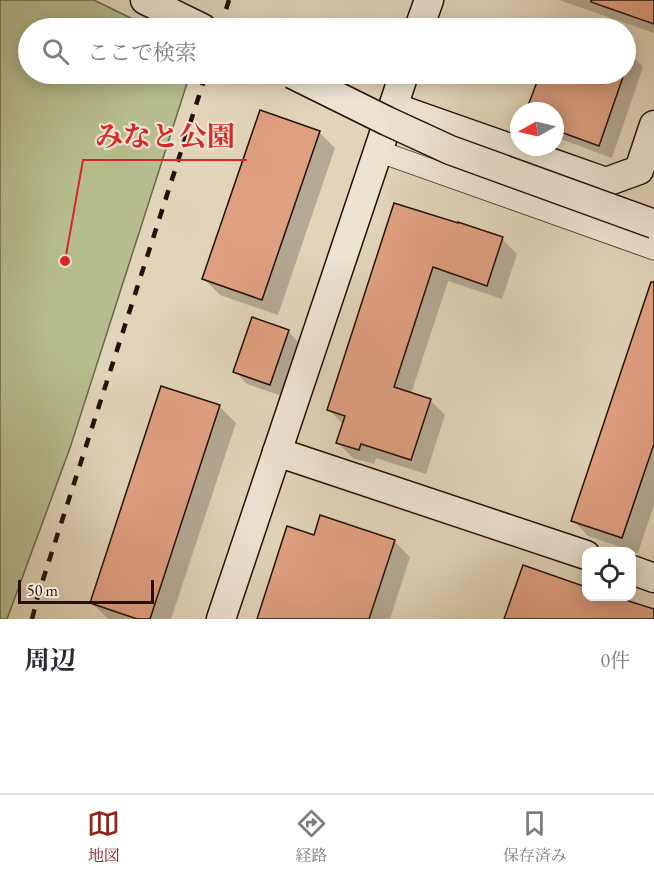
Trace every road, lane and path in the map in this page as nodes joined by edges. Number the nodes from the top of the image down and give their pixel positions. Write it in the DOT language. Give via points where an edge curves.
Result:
graph roads {
  1 [pos="145,0"];
  2 [pos="429,0"];
  3 [pos="182,18"];
  4 [pos="423,18"];
  5 [pos="312,84"];
  6 [pos="401,84"];
  7 [pos="393,107"];
  8 [pos="654,125"];
  9 [pos="378,151"];
  10 [pos="654,224"];
  11 [pos="654,249"];
  12 [pos="277,452"];
  13 [pos="582,554"];
  14 [pos="636,571"];
  15 [pos="654,578"];
  16 [pos="221,619"];
  1 -- 3 [label="street"];
  2 -- 4 [label="street"];
  5 -- 10 [label="street, bridge" via="450,150"];
  6 -- 7 [label="street"];
  7 -- 8 [label="street" via="606,182 639,170"];
  7 -- 9 [label="street"];
  9 -- 11 [label="street"];
  9 -- 12 [label="street"];
  12 -- 13 [label="street"];
  12 -- 16 [label="street"];
  14 -- 15 [label="street"];
}
